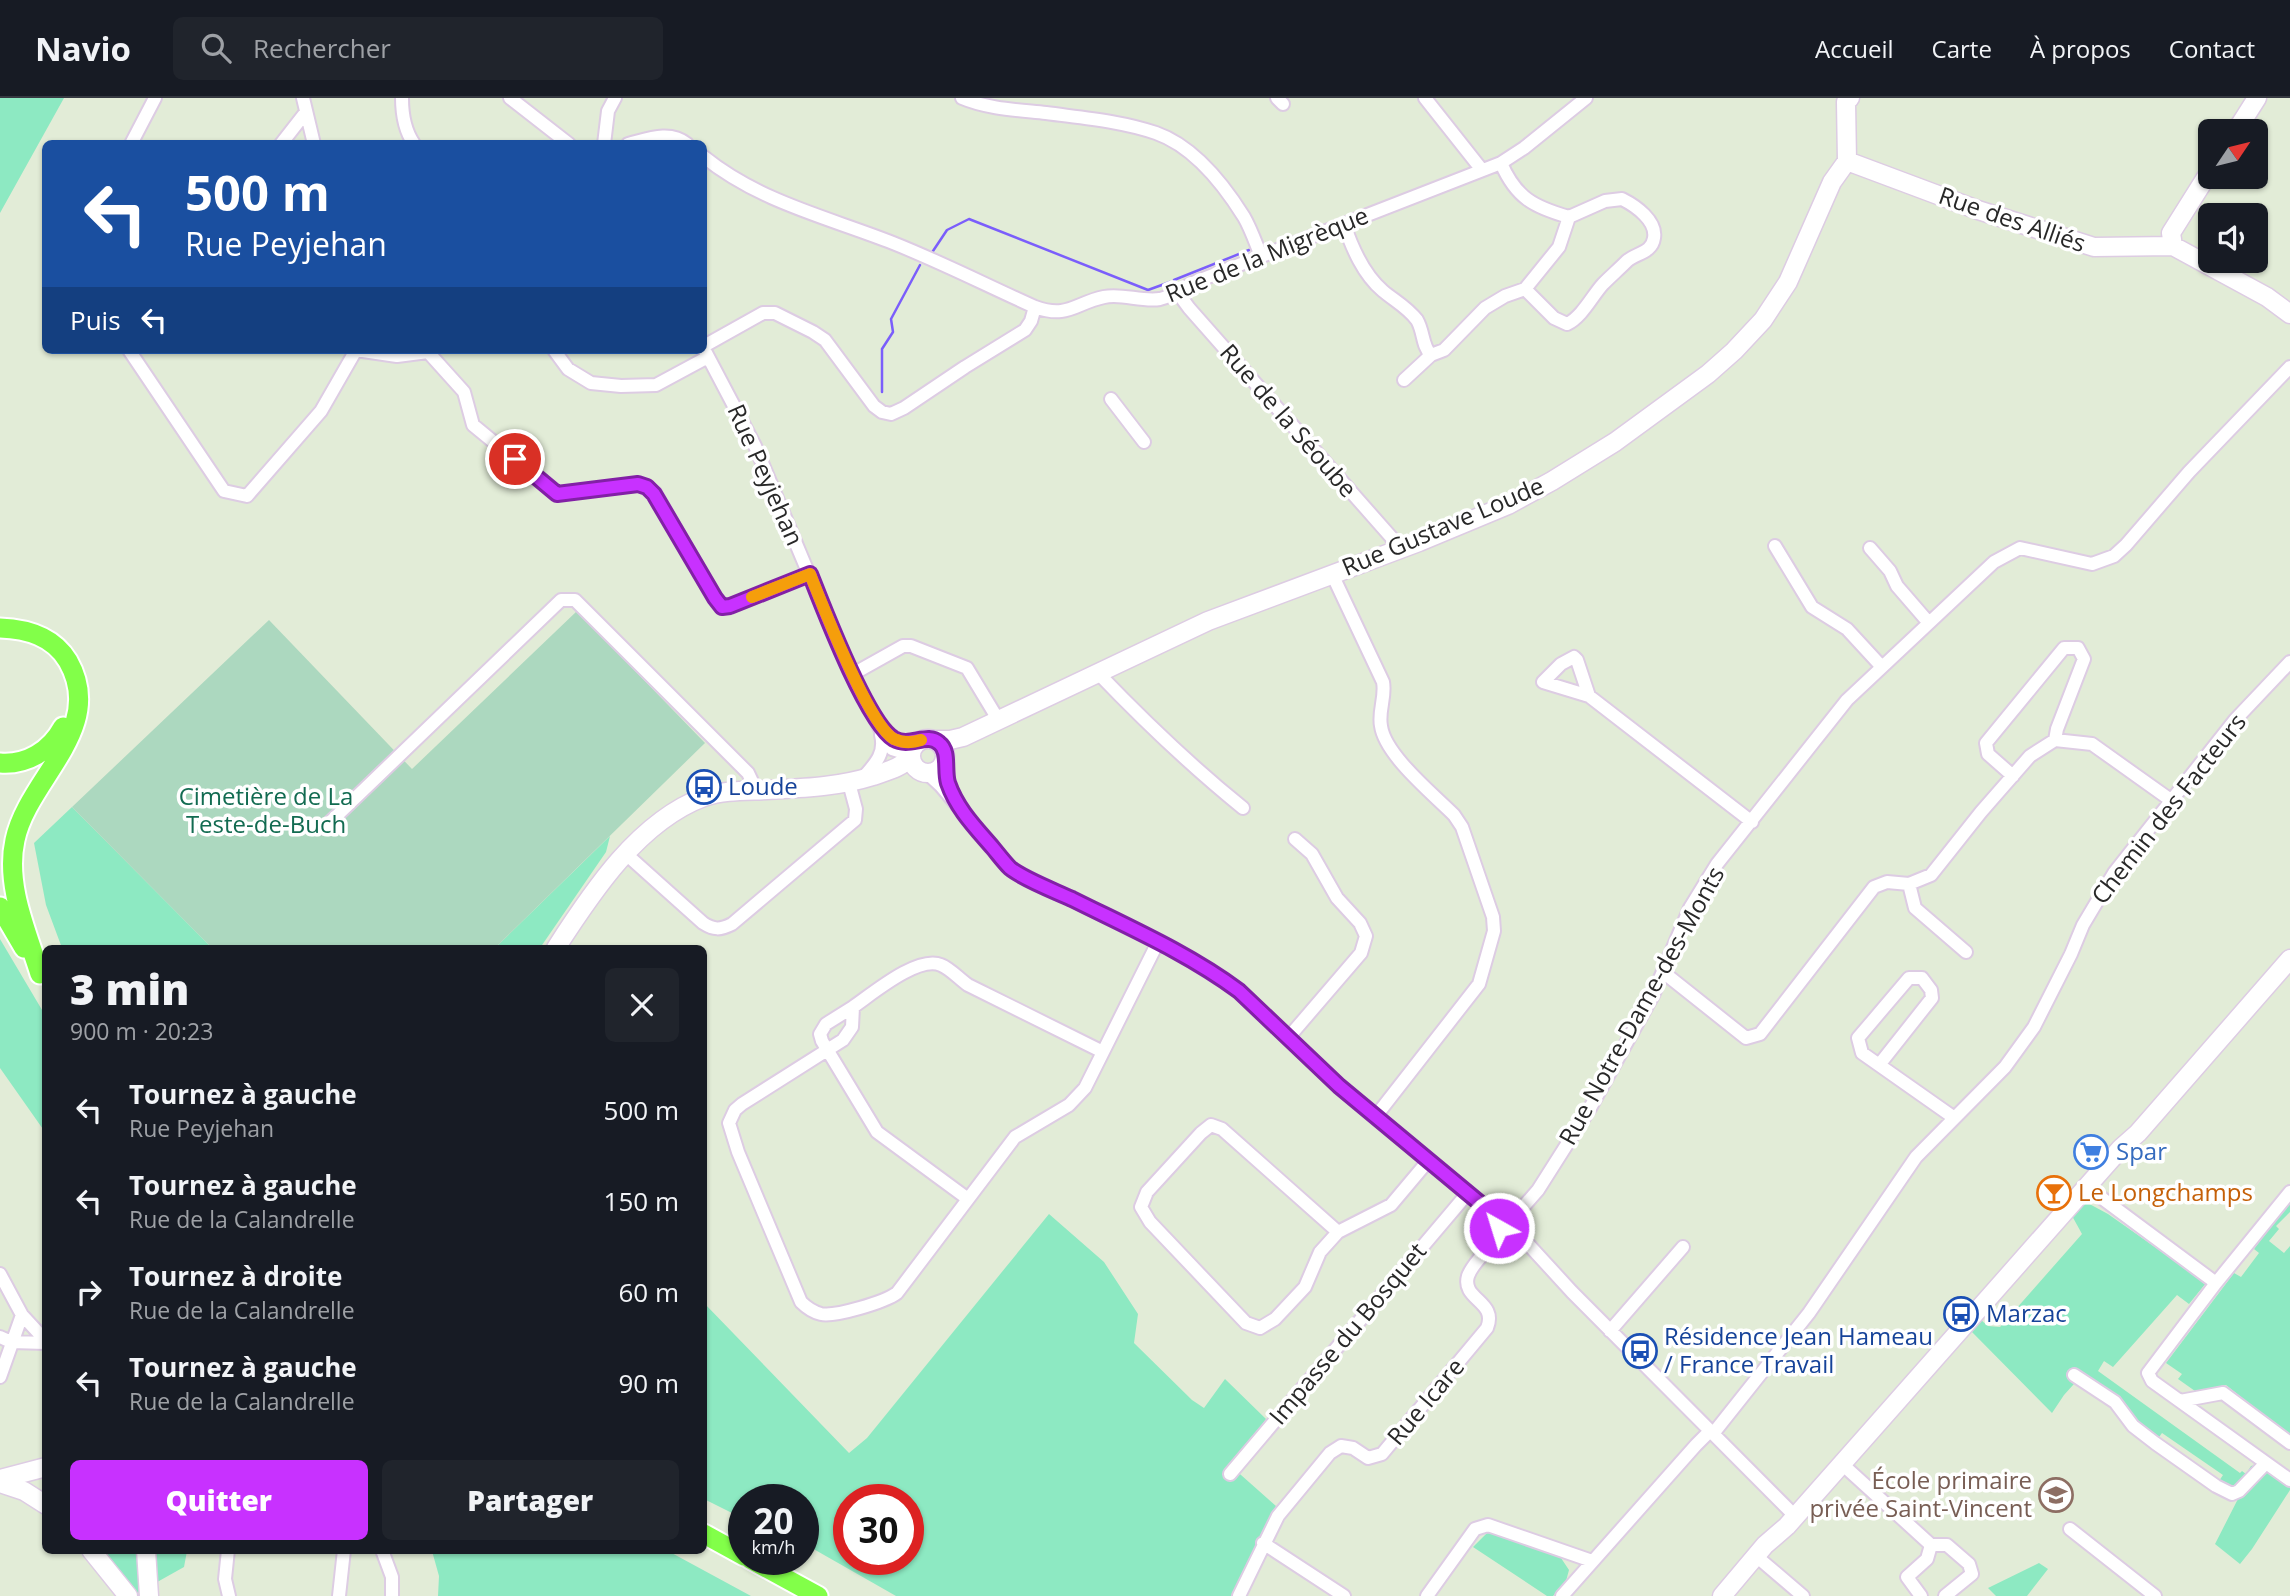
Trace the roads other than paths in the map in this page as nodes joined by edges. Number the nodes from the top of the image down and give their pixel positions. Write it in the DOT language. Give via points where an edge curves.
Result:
graph roads {
  1 [pos="155,98"];
  2 [pos="303,98"];
  3 [pos="402,98"];
  4 [pos="510,98"];
  5 [pos="615,98"];
  6 [pos="962,98"];
  7 [pos="1425,98"];
  8 [pos="1586,98"];
  9 [pos="2257,98"];
  10 [pos="1846,99"];
  11 [pos="306,112"];
  12 [pos="2244,119"];
  13 [pos="133,140"];
  14 [pos="284,140"];
  15 [pos="313,140"];
  16 [pos="411,140"];
  17 [pos="564,140"];
  18 [pos="604,140"];
  19 [pos="644,140"];
  20 [pos="682,140"];
  21 [pos="707,159"];
  22 [pos="1847,161"];
  23 [pos="1501,163"];
  24 [pos="1482,170"];
  25 [pos="2199,189"];
  26 [pos="1569,217"];
  27 [pos="1344,224"];
  28 [pos="2173,246"];
  29 [pos="1261,256"];
  30 [pos="1525,289"];
  31 [pos="1178,293"];
  32 [pos="1035,307"];
  33 [pos="2290,314"];
  34 [pos="707,350"];
  35 [pos="132,354"];
  36 [pos="354,354"];
  37 [pos="383,354"];
  38 [pos="409,354"];
  39 [pos="431,354"];
  40 [pos="557,354"];
  41 [pos="701,354"];
  42 [pos="707,354"];
  43 [pos="1431,355"];
  44 [pos="2290,367"];
  45 [pos="1404,380"];
  46 [pos="1111,399"];
  47 [pos="1144,442"];
  48 [pos="1775,547"];
  49 [pos="1870,548"];
  50 [pos="1398,550"];
  51 [pos="810,574"];
  52 [pos="1332,574"];
  53 [pos="1928,623"];
  54 [pos="0,628"];
  55 [pos="0,636"];
  56 [pos="2290,662"];
  57 [pos="1882,667"];
  58 [pos="1098,673"];
  59 [pos="853,674"];
  60 [pos="1590,696"];
  61 [pos="875,718"];
  62 [pos="999,721"];
  63 [pos="963,737"];
  64 [pos="2055,740"];
  65 [pos="919,748"];
  66 [pos="945,761"];
  67 [pos="0,763"];
  68 [pos="894,769"];
  69 [pos="926,773"];
  70 [pos="2013,776"];
  71 [pos="855,781"];
  72 [pos="757,790"];
  73 [pos="2172,801"];
  74 [pos="1243,808"];
  75 [pos="961,811"];
  76 [pos="1752,822"];
  77 [pos="324,828"];
  78 [pos="1295,839"];
  79 [pos="626,854"];
  80 [pos="1909,884"];
  81 [pos="1,909"];
  82 [pos="1158,942"];
  83 [pos="558,945"];
  84 [pos="1966,952"];
  85 [pos="2290,960"];
  86 [pos="1663,972"];
  87 [pos="42,976"];
  88 [pos="42,977"];
  89 [pos="853,1007"];
  90 [pos="1288,1038"];
  91 [pos="827,1050"];
  92 [pos="1103,1052"];
  93 [pos="1879,1065"];
  94 [pos="1376,1116"];
  95 [pos="1953,1117"];
  96 [pos="1428,1161"];
  97 [pos="2087,1187"];
  98 [pos="2290,1192"];
  99 [pos="1467,1194"];
  100 [pos="968,1199"];
  101 [pos="1517,1214"];
  102 [pos="1499,1219"];
  103 [pos="1338,1232"];
  104 [pos="1503,1233"];
  105 [pos="1518,1233"];
  106 [pos="1683,1247"];
  107 [pos="0,1274"];
  108 [pos="2216,1283"];
  109 [pos="22,1315"];
  110 [pos="1610,1331"];
  111 [pos="42,1338"];
  112 [pos="6,1340"];
  113 [pos="42,1342"];
  114 [pos="2074,1375"];
  115 [pos="0,1377"];
  116 [pos="2180,1401"];
  117 [pos="1711,1433"];
  118 [pos="2290,1443"];
  119 [pos="2266,1462"];
  120 [pos="1842,1464"];
  121 [pos="42,1468"];
  122 [pos="1230,1474"];
  123 [pos="2290,1480"];
  124 [pos="0,1481"];
  125 [pos="42,1502"];
  126 [pos="1795,1516"];
  127 [pos="2070,1529"];
  128 [pos="707,1536"];
  129 [pos="1263,1542"];
  130 [pos="1931,1545"];
  131 [pos="728,1547"];
  132 [pos="94,1554"];
  133 [pos="146,1554"];
  134 [pos="228,1554"];
  135 [pos="344,1554"];
  136 [pos="383,1554"];
  137 [pos="1756,1556"];
  138 [pos="1592,1561"];
  139 [pos="779,1575"];
  140 [pos="128,1596"];
  141 [pos="149,1596"];
  142 [pos="229,1596"];
  143 [pos="339,1596"];
  144 [pos="392,1596"];
  145 [pos="818,1596"];
  146 [pos="1239,1596"];
  147 [pos="1344,1596"];
  148 [pos="1427,1596"];
  149 [pos="1562,1596"];
  150 [pos="1722,1596"];
  151 [pos="1803,1596"];
  152 [pos="1921,1596"];
  153 [pos="1945,1596"];
  154 [pos="2155,1596"];
  1 -- 13 [label="street"];
  2 -- 11 [label="street"];
  3 -- 16 [label="street"];
  4 -- 17 [label="street"];
  5 -- 18 [label="street" via="608,111"];
  6 -- 29 [label="street" via="980,105 1117,123 1174,142 1201,164 1229,197"];
  7 -- 24 [label="street"];
  8 -- 23 [label="street, Rue de la Migrèque"];
  9 -- 12 [label="street"];
  10 -- 22 [label="street"];
  11 -- 14 [label="street"];
  11 -- 15 [label="street"];
  19 -- 20 [label="street" via="660,136"];
  21 -- 32 [label="street, Rue de la Migrèque" via="773,200 895,244"];
  22 -- 28 [label="street, Rue des Alliés" via="1978,211 2094,247"];
  22 -- 50 [label="street, Rue Gustave Loude" via="1832,182 1780,296 1749,336 1708,374 1552,481 1502,508"];
  23 -- 24 [label="street, Rue de la Migrèque"];
  23 -- 26 [label="street" via="1510,183 1535,206"];
  24 -- 27 [label="street, Rue de la Migrèque"];
  25 -- 28 [label="street" via="2171,233"];
  26 -- 30 [label="street" via="1559,247"];
  26 -- 30 [label="street" via="1611,198 1622,199 1651,223 1654,239 1647,251 1632,256 1567,324 1554,318"];
  27 -- 29 [label="street, Rue de la Migrèque"];
  27 -- 43 [label="street" via="1359,261 1383,291 1414,317"];
  28 -- 33 [label="street, Rue des Alliés"];
  29 -- 31 [label="street, Rue de la Migrèque"];
  30 -- 43 [label="street" via="1485,308 1444,350"];
  31 -- 32 [label="street, Rue de la Migrèque" via="1159,299 1106,297 1062,313"];
  31 -- 50 [label="street, Rue de la Séoube"];
  32 -- 34 [label="street" via="1029,325 1017,336 891,414 870,402 825,340 775,313 763,313"];
  35 -- 36 [label="street" via="224,491 247,496 321,411"];
  37 -- 38 [label="street"];
  39 -- 51 [label="street" via="464,392 474,425 557,494 638,484 647,487 722,607"];
  40 -- 41 [label="street" via="568,369 591,383 621,386 656,385"];
  42 -- 51 [label="street, Rue Peyjehan" via="752,438"];
  43 -- 45 [label="street"];
  44 -- 53 [label="street, Rue Notre-Dame-des-Monts" via="2114,556 2092,564 2020,548 1994,562"];
  46 -- 47 [label="street"];
  48 -- 57 [label="street" via="1812,607 1847,629"];
  49 -- 53 [label="street"];
  50 -- 52 [label="street, Rue Gustave Loude"];
  51 -- 59 [label="street, Rue Peyjehan"];
  52 -- 58 [label="street, Rue Gustave Loude" via="1208,621"];
  52 -- 94 [label="street" via="1383,682 1380,719 1387,746 1462,827 1493,917 1494,931 1479,984"];
  53 -- 57 [label="street, Rue Notre-Dame-des-Monts"];
  54 -- 87 [label="main road" via="35,633 59,648 79,692 75,723 32,795 14,842 12,880"];
  55 -- 67 [label="main road" via="20,638 51,654 68,685 69,707 62,729 38,755"];
  56 -- 73 [label="street, Chemin des Facteurs" via="2235,720"];
  57 -- 76 [label="street, Rue Notre-Dame-des-Monts" via="1847,700"];
  58 -- 62 [label="street, Rue Gustave Loude"];
  58 -- 74 [label="street" via="1149,726"];
  59 -- 61 [label="street, Rue Peyjehan"];
  59 -- 62 [label="street" via="902,646 911,646 967,668"];
  60 -- 76 [label="street"];
  61 -- 65 [label="street, Rue Peyjehan" via="894,738"];
  61 -- 71 [label="street, Rue Peyjehan" via="883,749 874,765"];
  62 -- 63 [label="street, Rue Gustave Loude"];
  63 -- 65 [label="street, Rue Gustave Loude"];
  63 -- 66 [label="street, Rue Gustave Loude"];
  64 -- 70 [label="street" via="2030,756"];
  64 -- 70 [label="street" via="2084,659 2078,648 2064,648 1986,743 1988,754"];
  64 -- 73 [label="street" via="2092,744"];
  65 -- 66 [label="street" via="943,747"];
  65 -- 68 [label="street"];
  65 -- 69 [label="street" via="915,767"];
  66 -- 69 [label="street" via="936,772"];
  66 -- 75 [label="street" via="947,782"];
  68 -- 69 [label="street"];
  68 -- 71 [label="street"];
  69 -- 75 [label="street"];
  70 -- 80 [label="street" via="1931,875"];
  71 -- 72 [label="street"];
  71 -- 79 [label="street" via="855,820 726,927 715,929 703,922"];
  72 -- 77 [label="street" via="748,773 575,600 561,600"];
  72 -- 79 [label="street" via="717,793 682,807 648,829"];
  73 -- 95 [label="street, Chemin des Facteurs" via="2114,873 2083,925 2034,1027 2005,1067"];
  75 -- 82 [label="street" via="1011,869"];
  76 -- 86 [label="street, Rue Notre-Dame-des-Monts" via="1699,892"];
  78 -- 90 [label="street" via="1312,854 1366,936 1361,954"];
  79 -- 83 [label="street"];
  80 -- 84 [label="street" via="1915,908"];
  80 -- 86 [label="street" via="1887,882 1874,887 1760,1034 1746,1038"];
  81 -- 88 [label="main road"];
  82 -- 90 [label="street" via="1230,985"];
  82 -- 92 [label="street"];
  85 -- 97 [label="street"];
  86 -- 101 [label="street, Rue Notre-Dame-des-Monts" via="1590,1108 1538,1190"];
  89 -- 91 [label="street" via="849,1034"];
  89 -- 91 [label="street" via="822,1028"];
  89 -- 92 [label="street" via="904,973 931,962"];
  90 -- 94 [label="street"];
  91 -- 100 [label="street" via="877,1132"];
  91 -- 100 [label="street" via="742,1104 729,1123 802,1302 812,1311 828,1314 892,1297"];
  92 -- 100 [label="street" via="1078,1096 1015,1137"];
  93 -- 93 [label="street" via="1862,1053 1858,1038 1909,978 1922,978 1932,998"];
  93 -- 95 [label="street"];
  94 -- 96 [label="street"];
  95 -- 117 [label="street, Chemin des Facteurs" via="1916,1157 1809,1313"];
  96 -- 99 [label="street"];
  96 -- 103 [label="street" via="1391,1205"];
  97 -- 108 [label="street"];
  97 -- 120 [label="street"];
  98 -- 108 [label="street"];
  99 -- 102 [label="street"];
  99 -- 122 [label="street, Impasse du Bosquet"];
  101 -- 102 [label="street" via="1506,1212"];
  101 -- 105 [label="street" via="1523,1223"];
  102 -- 104 [label="street"];
  103 -- 103 [label="street" via="1320,1252 1305,1287 1276,1319 1260,1328 1246,1323 1150,1222 1141,1206 1147,1192 1211,1125 1222,1129"];
  104 -- 105 [label="street"];
  104 -- 129 [label="street, Rue Icare" via="1467,1280 1470,1293 1489,1314 1487,1328 1386,1451 1368,1458 1348,1447 1335,1448 1287,1503"];
  105 -- 110 [label="street"];
  106 -- 110 [label="street"];
  107 -- 109 [label="street"];
  108 -- 116 [label="street" via="2148,1373 2151,1381"];
  109 -- 111 [label="street"];
  109 -- 112 [label="street"];
  110 -- 117 [label="street"];
  112 -- 113 [label="street"];
  112 -- 115 [label="street"];
  114 -- 119 [label="street" via="2115,1402 2133,1426 2155,1443 2232,1494"];
  116 -- 118 [label="street" via="2223,1393"];
  116 -- 119 [label="street"];
  117 -- 126 [label="street"];
  117 -- 138 [label="street, Chemin des Facteurs"];
  119 -- 123 [label="street"];
  120 -- 126 [label="street"];
  120 -- 130 [label="street"];
  121 -- 124 [label="street"];
  124 -- 125 [label="street"];
  126 -- 137 [label="street"];
  127 -- 154 [label="street"];
  128 -- 131 [label="main road"];
  129 -- 146 [label="street, Rue Icare"];
  129 -- 147 [label="street"];
  130 -- 152 [label="street" via="1927,1559 1907,1577"];
  130 -- 153 [label="street" via="1947,1545 1969,1564 1972,1574"];
  132 -- 140 [label="street"];
  133 -- 141 [label="street"];
  134 -- 142 [label="street"];
  135 -- 143 [label="street"];
  136 -- 144 [label="street"];
  137 -- 150 [label="street"];
  137 -- 151 [label="street"];
  138 -- 148 [label="street" via="1488,1525 1475,1530"];
  138 -- 149 [label="street, Chemin des Facteurs"];
  139 -- 145 [label="main road"];
}
